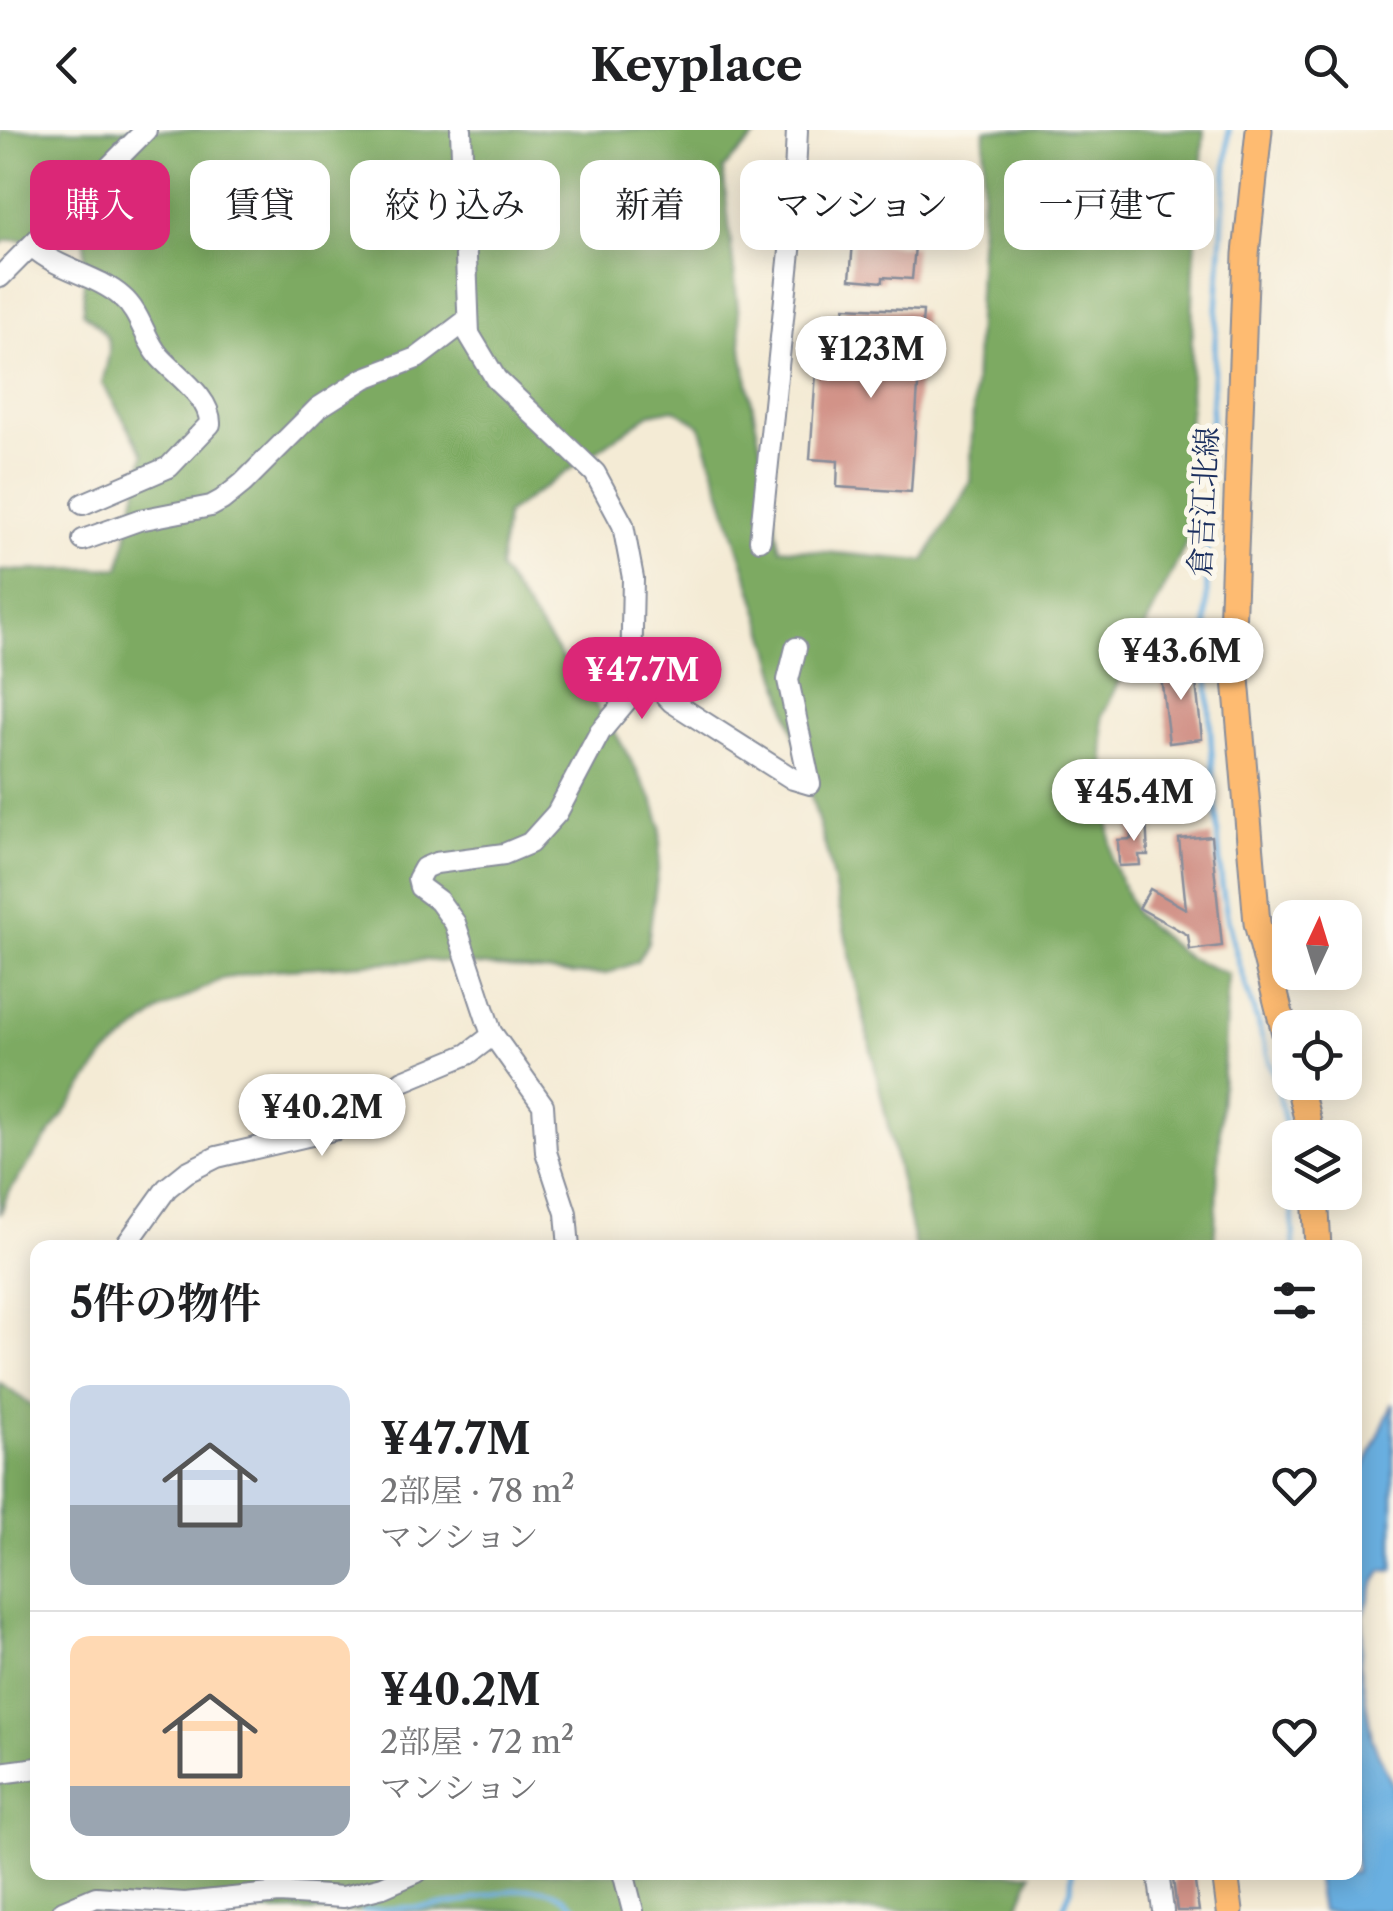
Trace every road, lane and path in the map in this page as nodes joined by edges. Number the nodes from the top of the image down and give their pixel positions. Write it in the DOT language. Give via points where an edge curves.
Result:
graph roads {
  1 [pos="146,130"];
  2 [pos="461,130"];
  3 [pos="797,130"];
  4 [pos="1259,130"];
  5 [pos="117,160"];
  6 [pos="30,249"];
  7 [pos="40,250"];
  8 [pos="0,278"];
  9 [pos="467,320"];
  10 [pos="82,504"];
  11 [pos="82,540"];
  12 [pos="760,540"];
  13 [pos="632,648"];
  14 [pos="796,648"];
  15 [pos="1279,1010"];
  16 [pos="493,1035"];
  17 [pos="1316,1210"];
  18 [pos="130,1240"];
  19 [pos="569,1240"];
  20 [pos="1318,1240"];
  21 [pos="30,1769"];
  22 [pos="0,1773"];
  23 [pos="399,1880"];
  24 [pos="625,1880"];
  25 [pos="1159,1880"];
  26 [pos="1226,1880"];
  27 [pos="63,1911"];
  28 [pos="632,1911"];
  29 [pos="1163,1911"];
  30 [pos="1230,1911"];
  1 -- 5 [label="street"];
  2 -- 9 [label="street"];
  3 -- 12 [label="street"];
  4 -- 15 [label="main road, 倉吉江北線" via="1246,254 1232,632 1257,924"];
  6 -- 8 [label="street"];
  7 -- 10 [label="street" via="121,296 154,351 204,402 210,417 169,467"];
  9 -- 11 [label="street" via="417,358 365,378 318,408 222,500"];
  9 -- 13 [label="street" via="496,379 604,488 630,552"];
  13 -- 14 [label="street" via="672,702 810,784 788,680"];
  13 -- 16 [label="street" via="626,702 600,732 544,830 514,850 436,863 420,873 420,887 440,900 455,923"];
  16 -- 18 [label="street" via="468,1054 403,1081 337,1129 217,1157 187,1172 166,1188"];
  16 -- 19 [label="street" via="542,1105 546,1152"];
  17 -- 20 [label="main road"];
  21 -- 22 [label="street"];
  23 -- 27 [label="street" via="342,1897 278,1894 186,1903 96,1897"];
  24 -- 28 [label="street"];
  25 -- 29 [label="street"];
  26 -- 30 [label="main road"];
}
